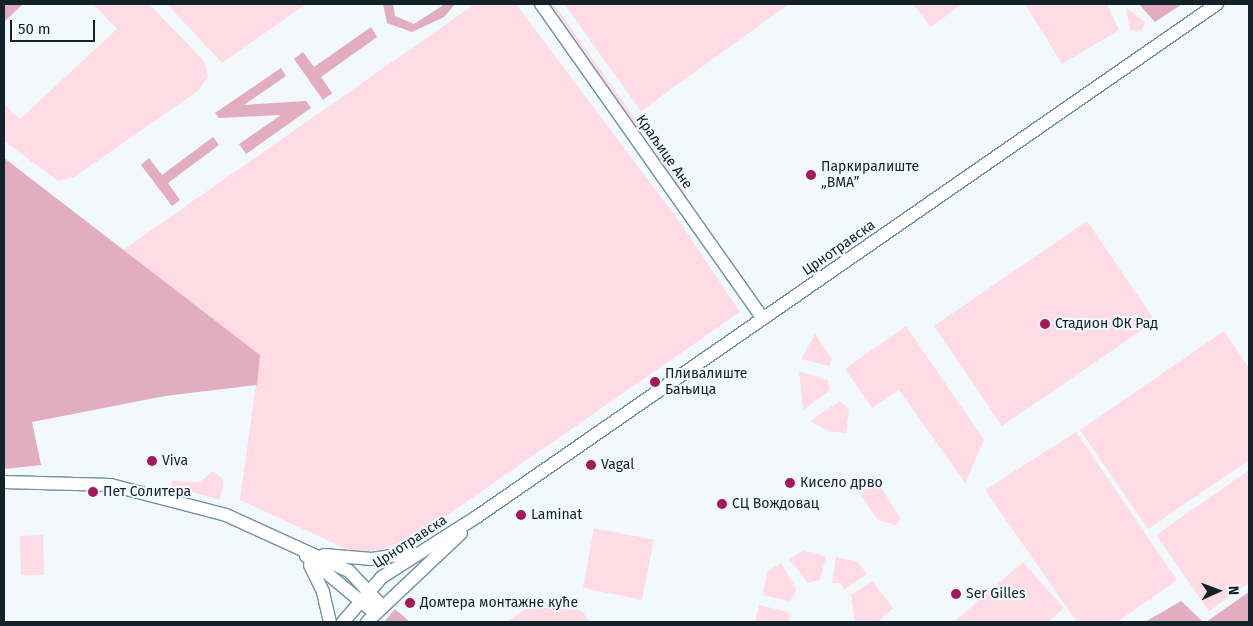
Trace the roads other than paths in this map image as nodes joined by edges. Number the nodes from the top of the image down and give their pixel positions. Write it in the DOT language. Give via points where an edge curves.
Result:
graph roads {
  1 [pos="541,4"];
  2 [pos="1217,4"];
  3 [pos="763,319"];
  4 [pos="4,482"];
  5 [pos="478,516"];
  6 [pos="422,550"];
  7 [pos="302,552"];
  8 [pos="370,588"];
  9 [pos="360,600"];
  10 [pos="374,614"];
  11 [pos="330,622"];
  12 [pos="343,622"];
  1 -- 3 [label="main road, Краљице Ане"];
  2 -- 3 [label="main road, Црнотравска"];
  3 -- 5 [label="main road, Црнотравска"];
  4 -- 7 [label="main road" via="81,482 159,496 243,521"];
  5 -- 6 [label="main road, Црнотравска"];
  5 -- 10 [label="main road, Црнотравска"];
  6 -- 7 [label="main road" via="372,559"];
  6 -- 8 [label="main road, Црнотравска"];
  7 -- 8 [label="main road" via="350,571"];
  7 -- 9 [label="main road"];
  7 -- 11 [label="main road" via="323,592"];
  8 -- 9 [label="main road, Црнотравска"];
  8 -- 10 [label="main road"];
  9 -- 10 [label="main road"];
  9 -- 12 [label="main road, Црнотравска"];
}
